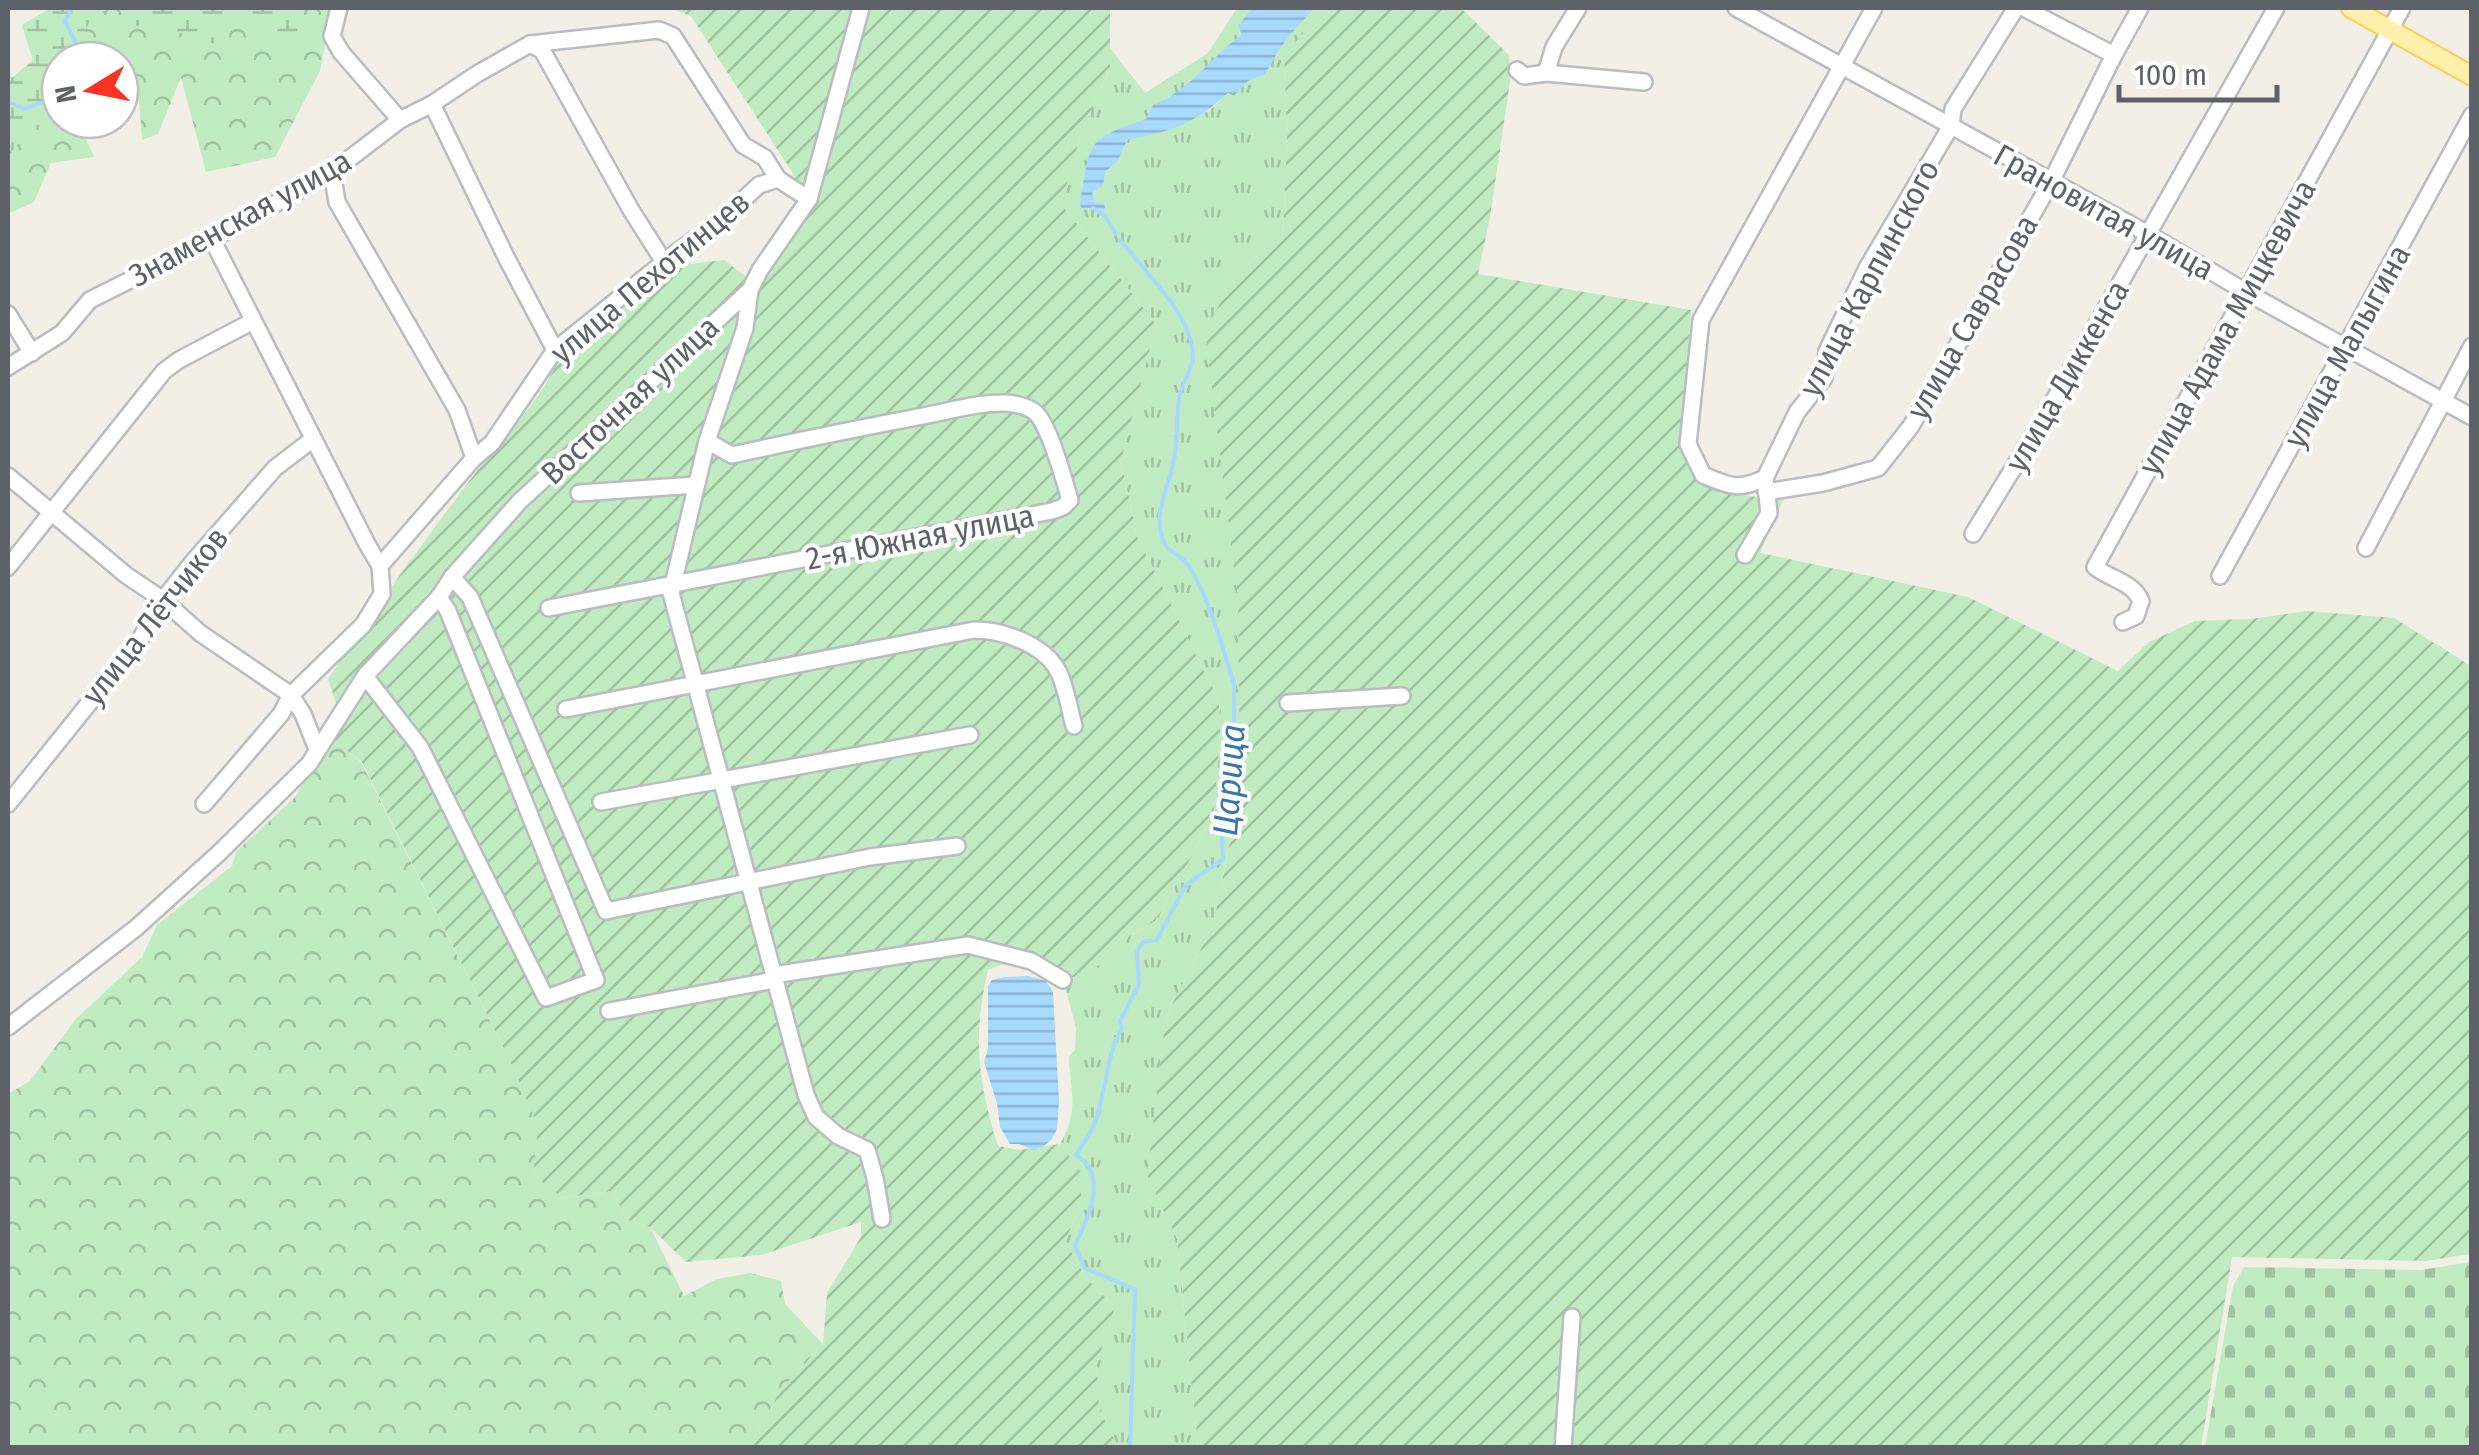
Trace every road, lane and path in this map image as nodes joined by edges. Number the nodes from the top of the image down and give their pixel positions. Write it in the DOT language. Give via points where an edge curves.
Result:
graph roads {
  1 [pos="339,8"];
  2 [pos="861,8"];
  3 [pos="1578,8"];
  4 [pos="1736,8"];
  5 [pos="1874,8"];
  6 [pos="2020,8"];
  7 [pos="2140,8"];
  8 [pos="2276,8"];
  9 [pos="2352,8"];
  10 [pos="2402,8"];
  11 [pos="2390,30"];
  12 [pos="530,44"];
  13 [pos="2114,55"];
  14 [pos="1842,66"];
  15 [pos="1518,70"];
  16 [pos="1546,74"];
  17 [pos="2472,76"];
  18 [pos="1644,82"];
  19 [pos="432,104"];
  20 [pos="2472,115"];
  21 [pos="400,120"];
  22 [pos="1951,126"];
  23 [pos="332,172"];
  24 [pos="778,179"];
  25 [pos="2050,182"];
  26 [pos="810,199"];
  27 [pos="2148,234"];
  28 [pos="212,240"];
  29 [pos="664,262"];
  30 [pos="750,290"];
  31 [pos="2246,292"];
  32 [pos="8,314"];
  33 [pos="253,321"];
  34 [pos="2472,346"];
  35 [pos="2346,348"];
  36 [pos="555,350"];
  37 [pos="32,353"];
  38 [pos="8,367"];
  39 [pos="2442,400"];
  40 [pos="2472,417"];
  41 [pos="313,439"];
  42 [pos="707,441"];
  43 [pos="474,458"];
  44 [pos="8,476"];
  45 [pos="696,485"];
  46 [pos="1766,485"];
  47 [pos="579,493"];
  48 [pos="51,513"];
  49 [pos="1973,534"];
  50 [pos="2366,548"];
  51 [pos="1746,555"];
  52 [pos="380,566"];
  53 [pos="8,568"];
  54 [pos="2220,576"];
  55 [pos="452,577"];
  56 [pos="672,586"];
  57 [pos="438,597"];
  58 [pos="163,600"];
  59 [pos="549,608"];
  60 [pos="2123,622"];
  61 [pos="366,676"];
  62 [pos="695,686"];
  63 [pos="292,696"];
  64 [pos="1402,696"];
  65 [pos="1288,704"];
  66 [pos="566,710"];
  67 [pos="1074,726"];
  68 [pos="970,736"];
  69 [pos="317,749"];
  70 [pos="722,780"];
  71 [pos="601,802"];
  72 [pos="8,804"];
  73 [pos="204,804"];
  74 [pos="957,846"];
  75 [pos="748,882"];
  76 [pos="774,980"];
  77 [pos="1063,980"];
  78 [pos="609,1010"];
  79 [pos="8,1026"];
  80 [pos="882,1219"];
  81 [pos="1572,1317"];
  82 [pos="1562,1448"];
  1 -- 21 [label="street" via="332,36"];
  2 -- 26 [label="street, Восточная улица"];
  3 -- 16 [label="street"];
  4 -- 14 [label="street, Грановитая улица"];
  5 -- 14 [label="street"];
  6 -- 13 [label="street"];
  6 -- 22 [label="street, улица Карпинского" via="1953,109"];
  7 -- 13 [label="street, улица Саврасова"];
  8 -- 27 [label="street, улица Диккенса"];
  9 -- 11 [label="main road"];
  10 -- 11 [label="street, улица Адама Мицкевича"];
  11 -- 17 [label="main road"];
  11 -- 31 [label="street, улица Адама Мицкевича"];
  12 -- 19 [label="street, Знаменская улица"];
  12 -- 24 [label="street" via="659,30 673,36 743,145 765,158"];
  12 -- 29 [label="street" via="542,50"];
  13 -- 25 [label="street, улица Саврасова"];
  14 -- 22 [label="street, Грановитая улица"];
  14 -- 46 [label="street, улица Саврасова" via="1701,320 1688,444 1703,476 1726,485"];
  15 -- 16 [label="street" via="1524,76"];
  16 -- 18 [label="street"];
  19 -- 21 [label="street, Знаменская улица"];
  19 -- 36 [label="street"];
  20 -- 35 [label="street, улица Малыгина"];
  21 -- 23 [label="street, Знаменская улица"];
  22 -- 25 [label="street, Грановитая улица"];
  22 -- 46 [label="street, улица Карпинского" via="1867,268 1826,351 1824,378 1797,412"];
  23 -- 28 [label="street, Знаменская улица"];
  23 -- 43 [label="street" via="337,202 457,410"];
  24 -- 26 [label="street"];
  24 -- 29 [label="street, улица Пехотинцев" via="759,184"];
  25 -- 27 [label="street, Грановитая улица"];
  25 -- 46 [label="street, улица Саврасова" via="1911,426 1878,468 1823,483"];
  26 -- 30 [label="street, Восточная улица"];
  27 -- 31 [label="street, Грановитая улица"];
  27 -- 49 [label="street, улица Диккенса"];
  28 -- 33 [label="street"];
  28 -- 37 [label="street, Знаменская улица" via="90,300 62,334"];
  29 -- 36 [label="street, улица Пехотинцев"];
  30 -- 42 [label="street" via="745,328"];
  30 -- 55 [label="street, Восточная улица" via="520,501"];
  31 -- 35 [label="street, Грановитая улица"];
  31 -- 60 [label="street, улица Адама Мицкевича" via="2095,567 2136,590 2136,616"];
  32 -- 37 [label="street"];
  33 -- 41 [label="street"];
  33 -- 48 [label="street" via="164,371"];
  34 -- 39 [label="street"];
  35 -- 39 [label="street, Грановитая улица"];
  35 -- 54 [label="street, улица Малыгина"];
  36 -- 43 [label="street, улица Пехотинцев" via="492,443"];
  37 -- 38 [label="street, Знаменская улица"];
  39 -- 40 [label="street, Грановитая улица"];
  39 -- 50 [label="street"];
  41 -- 52 [label="street"];
  41 -- 58 [label="street, улица Лётчиков" via="275,468"];
  42 -- 45 [label="street"];
  42 -- 56 [label="street, 2-я Южная улица" via="732,455 1007,403 1035,412 1042,422 1070,500 1063,507"];
  43 -- 52 [label="street, улица Пехотинцев"];
  44 -- 48 [label="street"];
  45 -- 47 [label="street"];
  45 -- 56 [label="street"];
  46 -- 51 [label="street, улица Карпинского" via="1769,514"];
  48 -- 53 [label="street"];
  48 -- 58 [label="street"];
  52 -- 63 [label="street, улица Пехотинцев" via="382,594 363,625"];
  55 -- 57 [label="street, Восточная улица"];
  55 -- 75 [label="street" via="470,597 606,911"];
  56 -- 59 [label="street"];
  56 -- 62 [label="street"];
  57 -- 61 [label="street, Восточная улица"];
  57 -- 61 [label="street" via="596,980 546,998 420,748"];
  58 -- 63 [label="street"];
  58 -- 72 [label="street, улица Лётчиков" via="139,641"];
  61 -- 69 [label="street, Восточная улица"];
  62 -- 66 [label="street"];
  62 -- 67 [label="street" via="995,630 1045,654 1058,671"];
  62 -- 70 [label="street"];
  63 -- 69 [label="street"];
  63 -- 73 [label="street, улица Пехотинцев"];
  64 -- 65 [label="street"];
  68 -- 70 [label="street"];
  69 -- 79 [label="street, Восточная улица" via="309,764 136,928"];
  70 -- 71 [label="street"];
  70 -- 75 [label="street"];
  74 -- 75 [label="street"];
  75 -- 76 [label="street"];
  76 -- 77 [label="street" via="968,945 1030,961"];
  76 -- 78 [label="street"];
  76 -- 80 [label="street" via="816,1118 867,1150"];
  81 -- 82 [label="street"];
}
